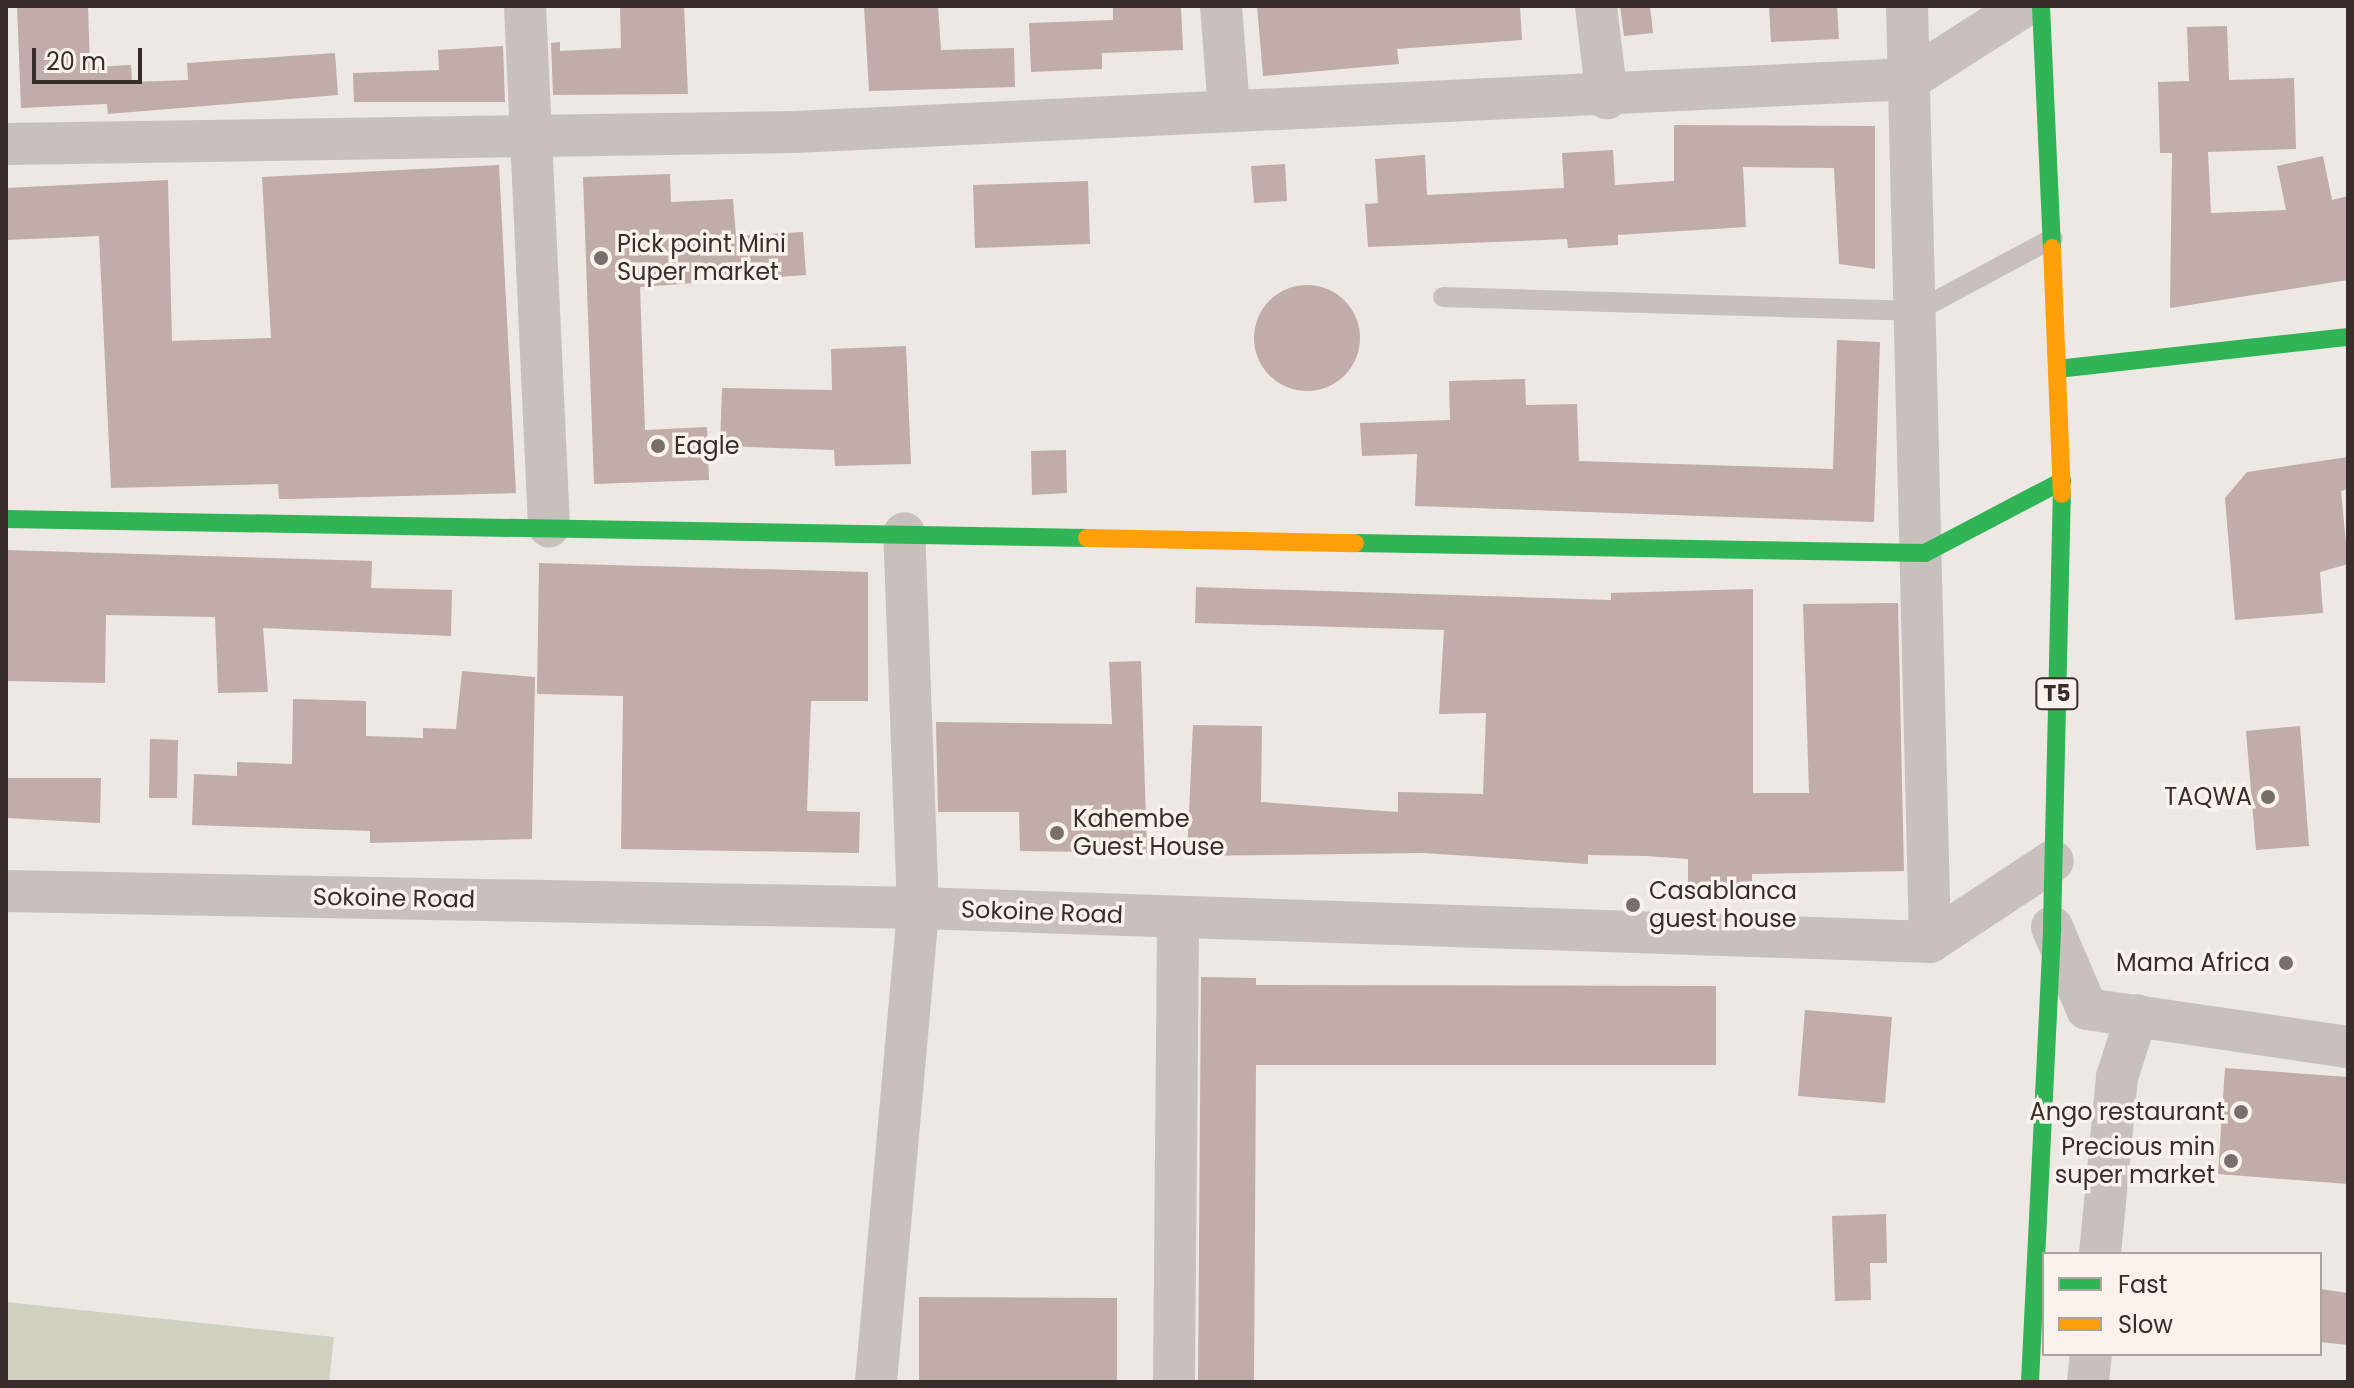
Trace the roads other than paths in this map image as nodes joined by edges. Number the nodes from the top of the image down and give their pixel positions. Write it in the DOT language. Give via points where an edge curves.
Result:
graph roads {
  1 [pos="525,6"];
  2 [pos="1221,6"];
  3 [pos="1596,6"];
  4 [pos="1907,6"];
  5 [pos="2024,6"];
  6 [pos="2041,6"];
  7 [pos="1910,79"];
  8 [pos="1607,98"];
  9 [pos="1229,109"];
  10 [pos="533,138"];
  11 [pos="6,144"];
  12 [pos="2053,238"];
  13 [pos="1443,297"];
  14 [pos="1917,311"];
  15 [pos="2348,337"];
  16 [pos="2057,369"];
  17 [pos="2062,481"];
  18 [pos="6,519"];
  19 [pos="549,526"];
  20 [pos="904,533"];
  21 [pos="1925,553"];
  22 [pos="2053,861"];
  23 [pos="6,891"];
  24 [pos="918,908"];
  25 [pos="1178,918"];
  26 [pos="2052,927"];
  27 [pos="1930,942"];
  28 [pos="2137,1015"];
  29 [pos="2348,1047"];
  30 [pos="2100,1252"];
  31 [pos="2091,1356"];
  32 [pos="2031,1381"];
  33 [pos="876,1382"];
  34 [pos="1174,1382"];
  35 [pos="2088,1382"];
  1 -- 10 [label="street"];
  2 -- 9 [label="street"];
  3 -- 8 [label="street"];
  4 -- 7 [label="street"];
  5 -- 7 [label="street"];
  6 -- 12 [label="main road, T5"];
  7 -- 8 [label="street"];
  7 -- 14 [label="street"];
  8 -- 9 [label="street"];
  9 -- 10 [label="street"];
  10 -- 11 [label="street"];
  10 -- 19 [label="street"];
  12 -- 14 [label="lane"];
  12 -- 16 [label="main road, T5"];
  13 -- 14 [label="lane"];
  14 -- 21 [label="street"];
  15 -- 16 [label="main road"];
  16 -- 17 [label="main road, T5"];
  17 -- 21 [label="main road"];
  17 -- 22 [label="main road, T5"];
  18 -- 19 [label="main road"];
  19 -- 20 [label="main road"];
  20 -- 21 [label="main road"];
  20 -- 24 [label="street"];
  21 -- 27 [label="street"];
  22 -- 26 [label="main road, T5"];
  22 -- 27 [label="street"];
  23 -- 24 [label="street, Sokoine Road"];
  24 -- 25 [label="street, Sokoine Road"];
  24 -- 33 [label="street"];
  25 -- 27 [label="street, Sokoine Road"];
  25 -- 34 [label="street"];
  26 -- 28 [label="street" via="2087,1009"];
  26 -- 32 [label="main road, T5"];
  28 -- 29 [label="street"];
  28 -- 30 [label="street" via="2117,1077"];
  31 -- 35 [label="street"];
}
